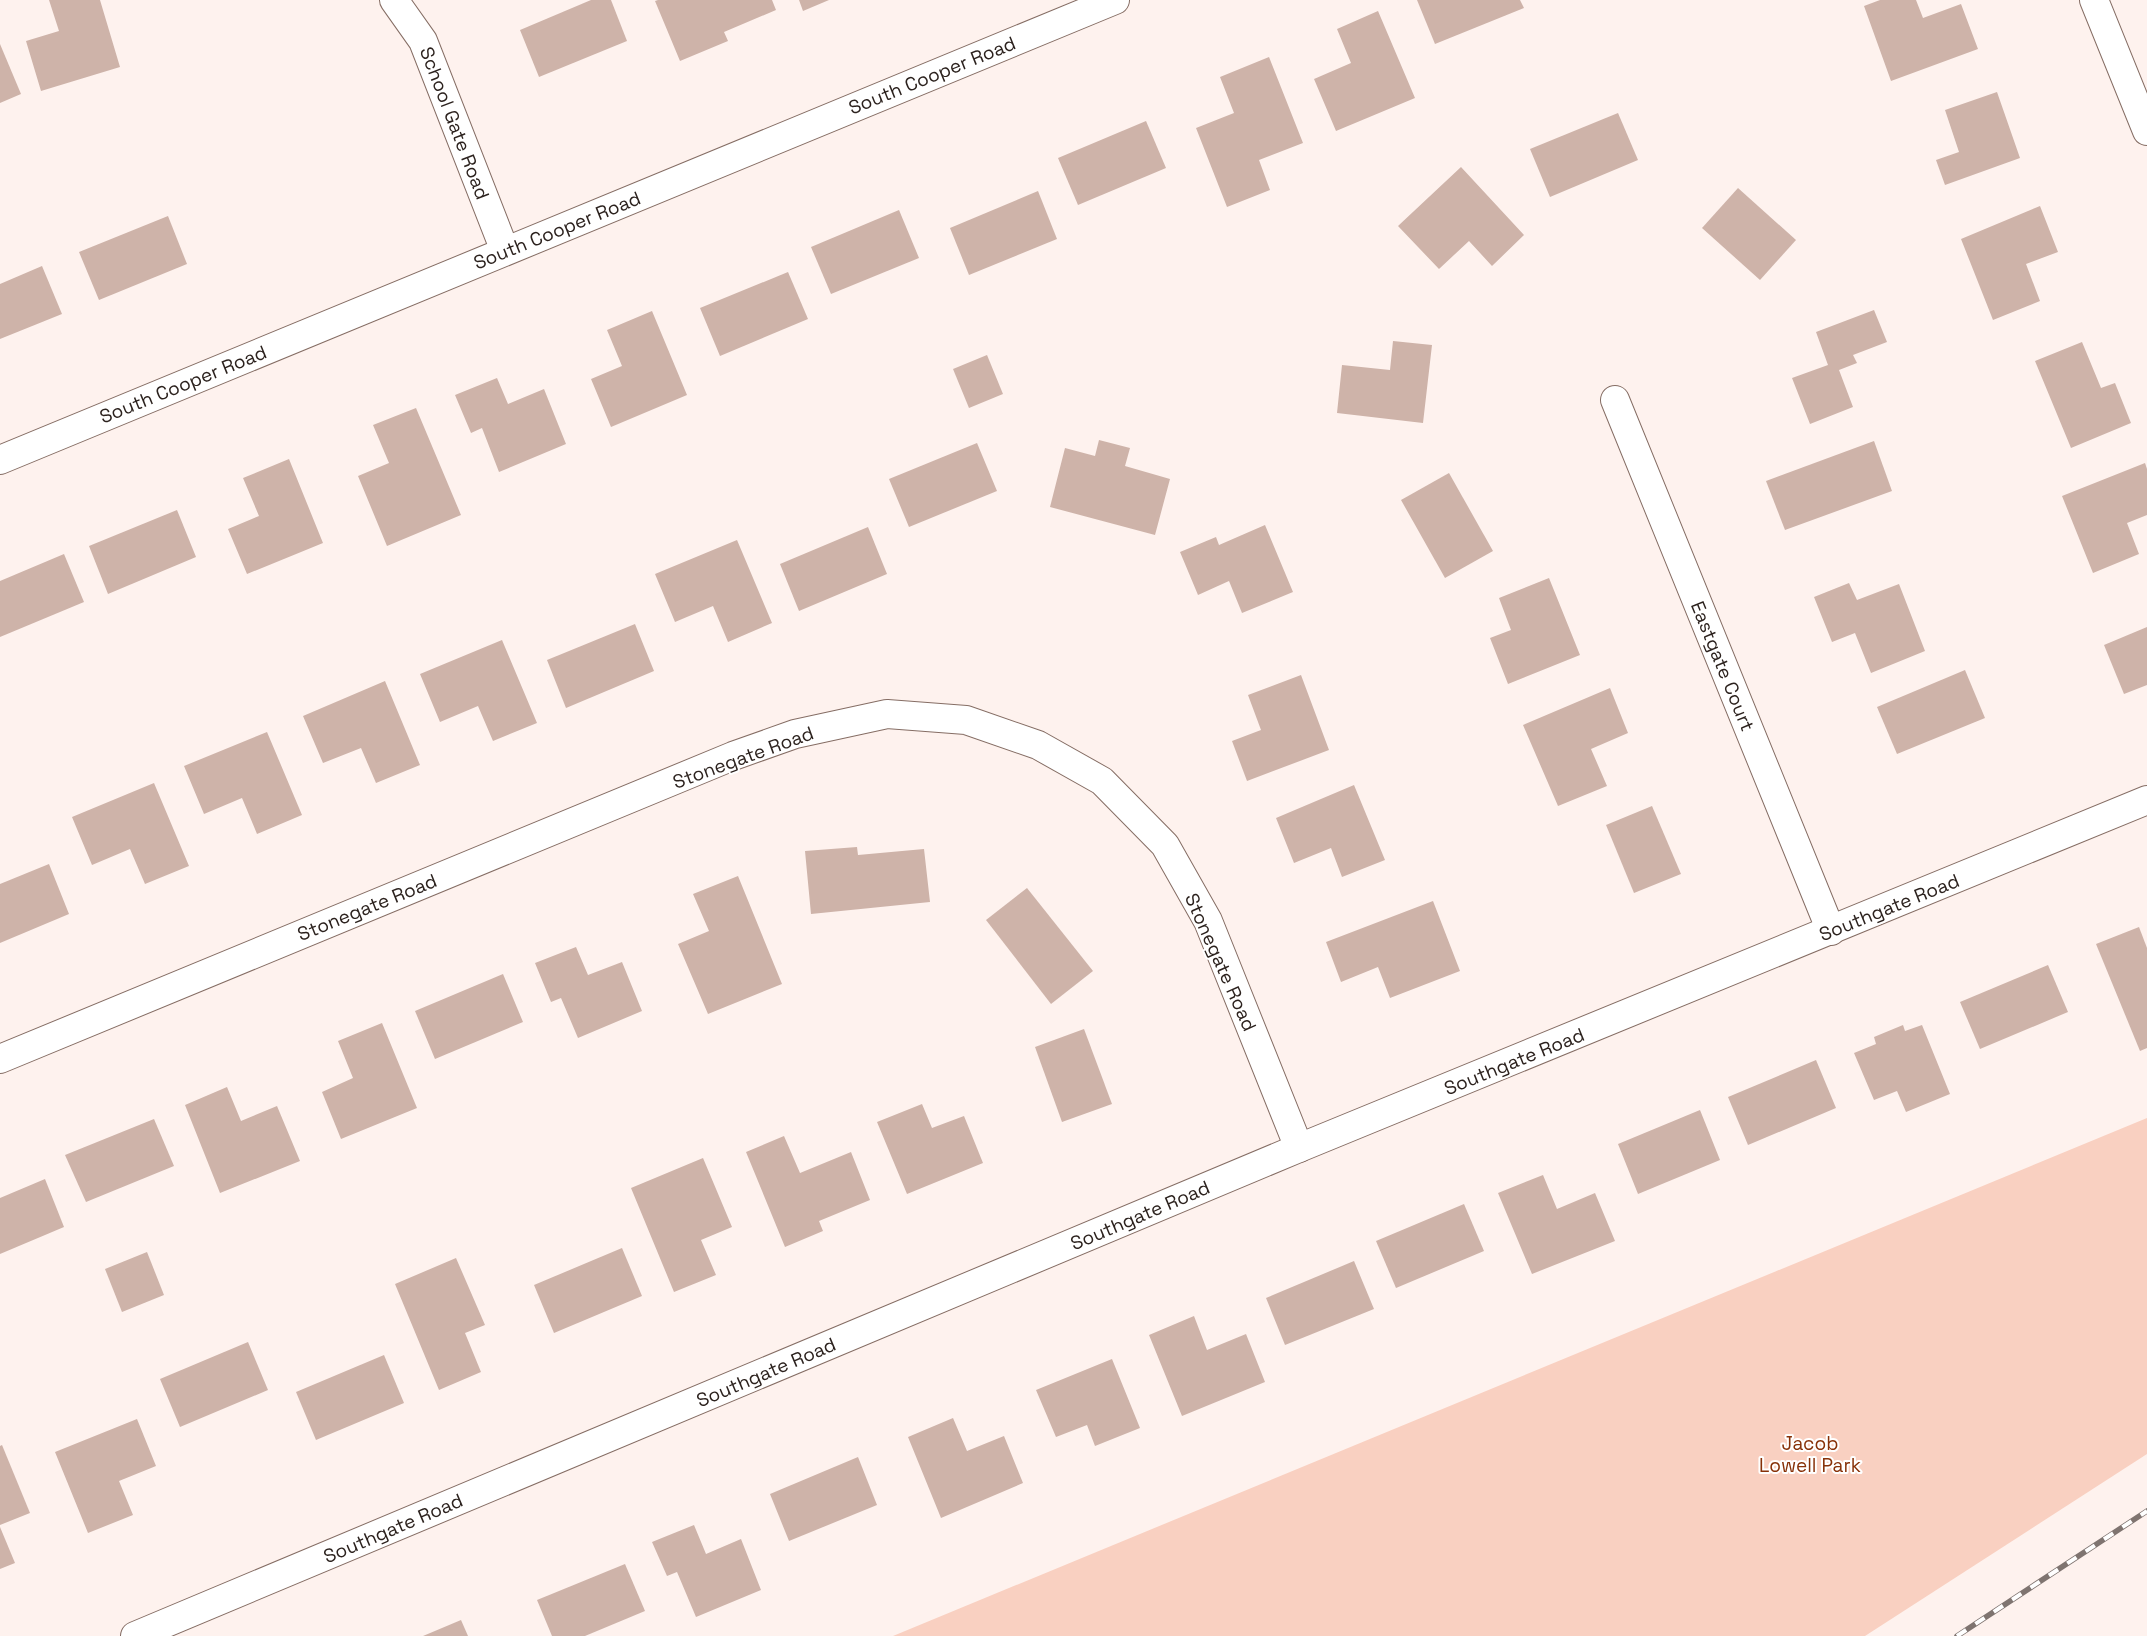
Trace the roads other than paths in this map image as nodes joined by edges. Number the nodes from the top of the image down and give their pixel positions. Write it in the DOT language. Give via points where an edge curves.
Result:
graph roads {
  1 [pos="394,0"];
  2 [pos="1115,0"];
  3 [pos="2094,0"];
  4 [pos="2147,131"];
  5 [pos="505,251"];
  6 [pos="1615,400"];
  7 [pos="0,460"];
  8 [pos="2147,800"];
  9 [pos="1831,931"];
  10 [pos="0,1059"];
  11 [pos="1299,1148"];
  12 [pos="135,1636"];
  1 -- 5 [label="street, School Gate Road" via="424,40"];
  2 -- 5 [label="street, South Cooper Road"];
  3 -- 4 [label="street"];
  5 -- 7 [label="street, South Cooper Road"];
  6 -- 9 [label="street, Eastgate Court"];
  8 -- 9 [label="street, Southgate Road"];
  9 -- 11 [label="street, Southgate Road"];
  10 -- 11 [label="street, Stonegate Road" via="733,756 795,734 887,714 966,720 1038,745 1102,781 1165,845 1208,921"];
  11 -- 12 [label="street, Southgate Road"];
}
